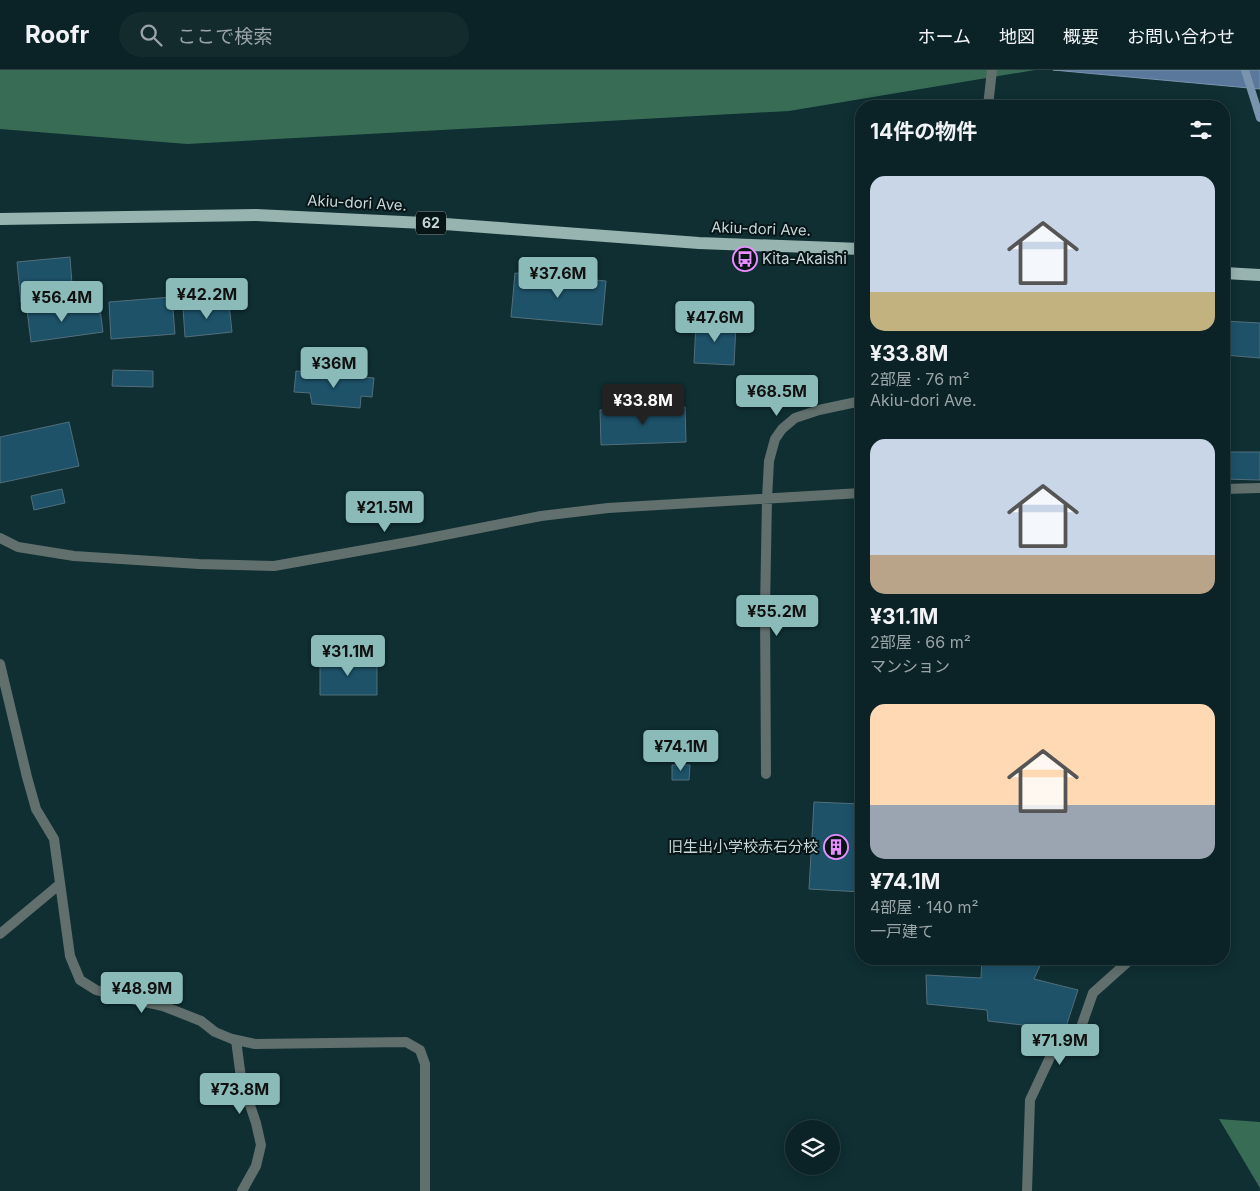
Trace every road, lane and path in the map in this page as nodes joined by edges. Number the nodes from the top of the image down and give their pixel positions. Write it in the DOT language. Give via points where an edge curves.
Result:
graph roads {
  1 [pos="992,70"];
  2 [pos="989,100"];
  3 [pos="0,219"];
  4 [pos="855,249"];
  5 [pos="1230,273"];
  6 [pos="1260,274"];
  7 [pos="855,402"];
  8 [pos="1260,488"];
  9 [pos="1230,489"];
  10 [pos="855,493"];
  11 [pos="767,499"];
  12 [pos="0,538"];
  13 [pos="0,664"];
  14 [pos="766,774"];
  15 [pos="60,884"];
  16 [pos="0,934"];
  17 [pos="1123,965"];
  18 [pos="236,1040"];
  19 [pos="242,1191"];
  20 [pos="425,1191"];
  21 [pos="1027,1191"];
  1 -- 2 [label="street"];
  3 -- 4 [label="main road, Akiu-dori Ave. / 62" via="256,215 445,224 699,243"];
  5 -- 6 [label="main road"];
  7 -- 11 [label="street" via="795,418 782,429 775,438 769,460"];
  8 -- 9 [label="street"];
  10 -- 11 [label="street"];
  11 -- 12 [label="street" via="608,508 542,516 274,566 74,556 18,547"];
  11 -- 14 [label="street"];
  13 -- 15 [label="street" via="36,809 54,839"];
  15 -- 16 [label="street"];
  15 -- 18 [label="street" via="70,956 80,980 96,990 163,1006"];
  17 -- 21 [label="street" via="1093,993 1079,1033 1052,1054 1030,1100"];
  18 -- 19 [label="street" via="241,1078 260,1145 256,1166"];
  18 -- 20 [label="street" via="255,1044 406,1042 420,1050 425,1064"];
}
